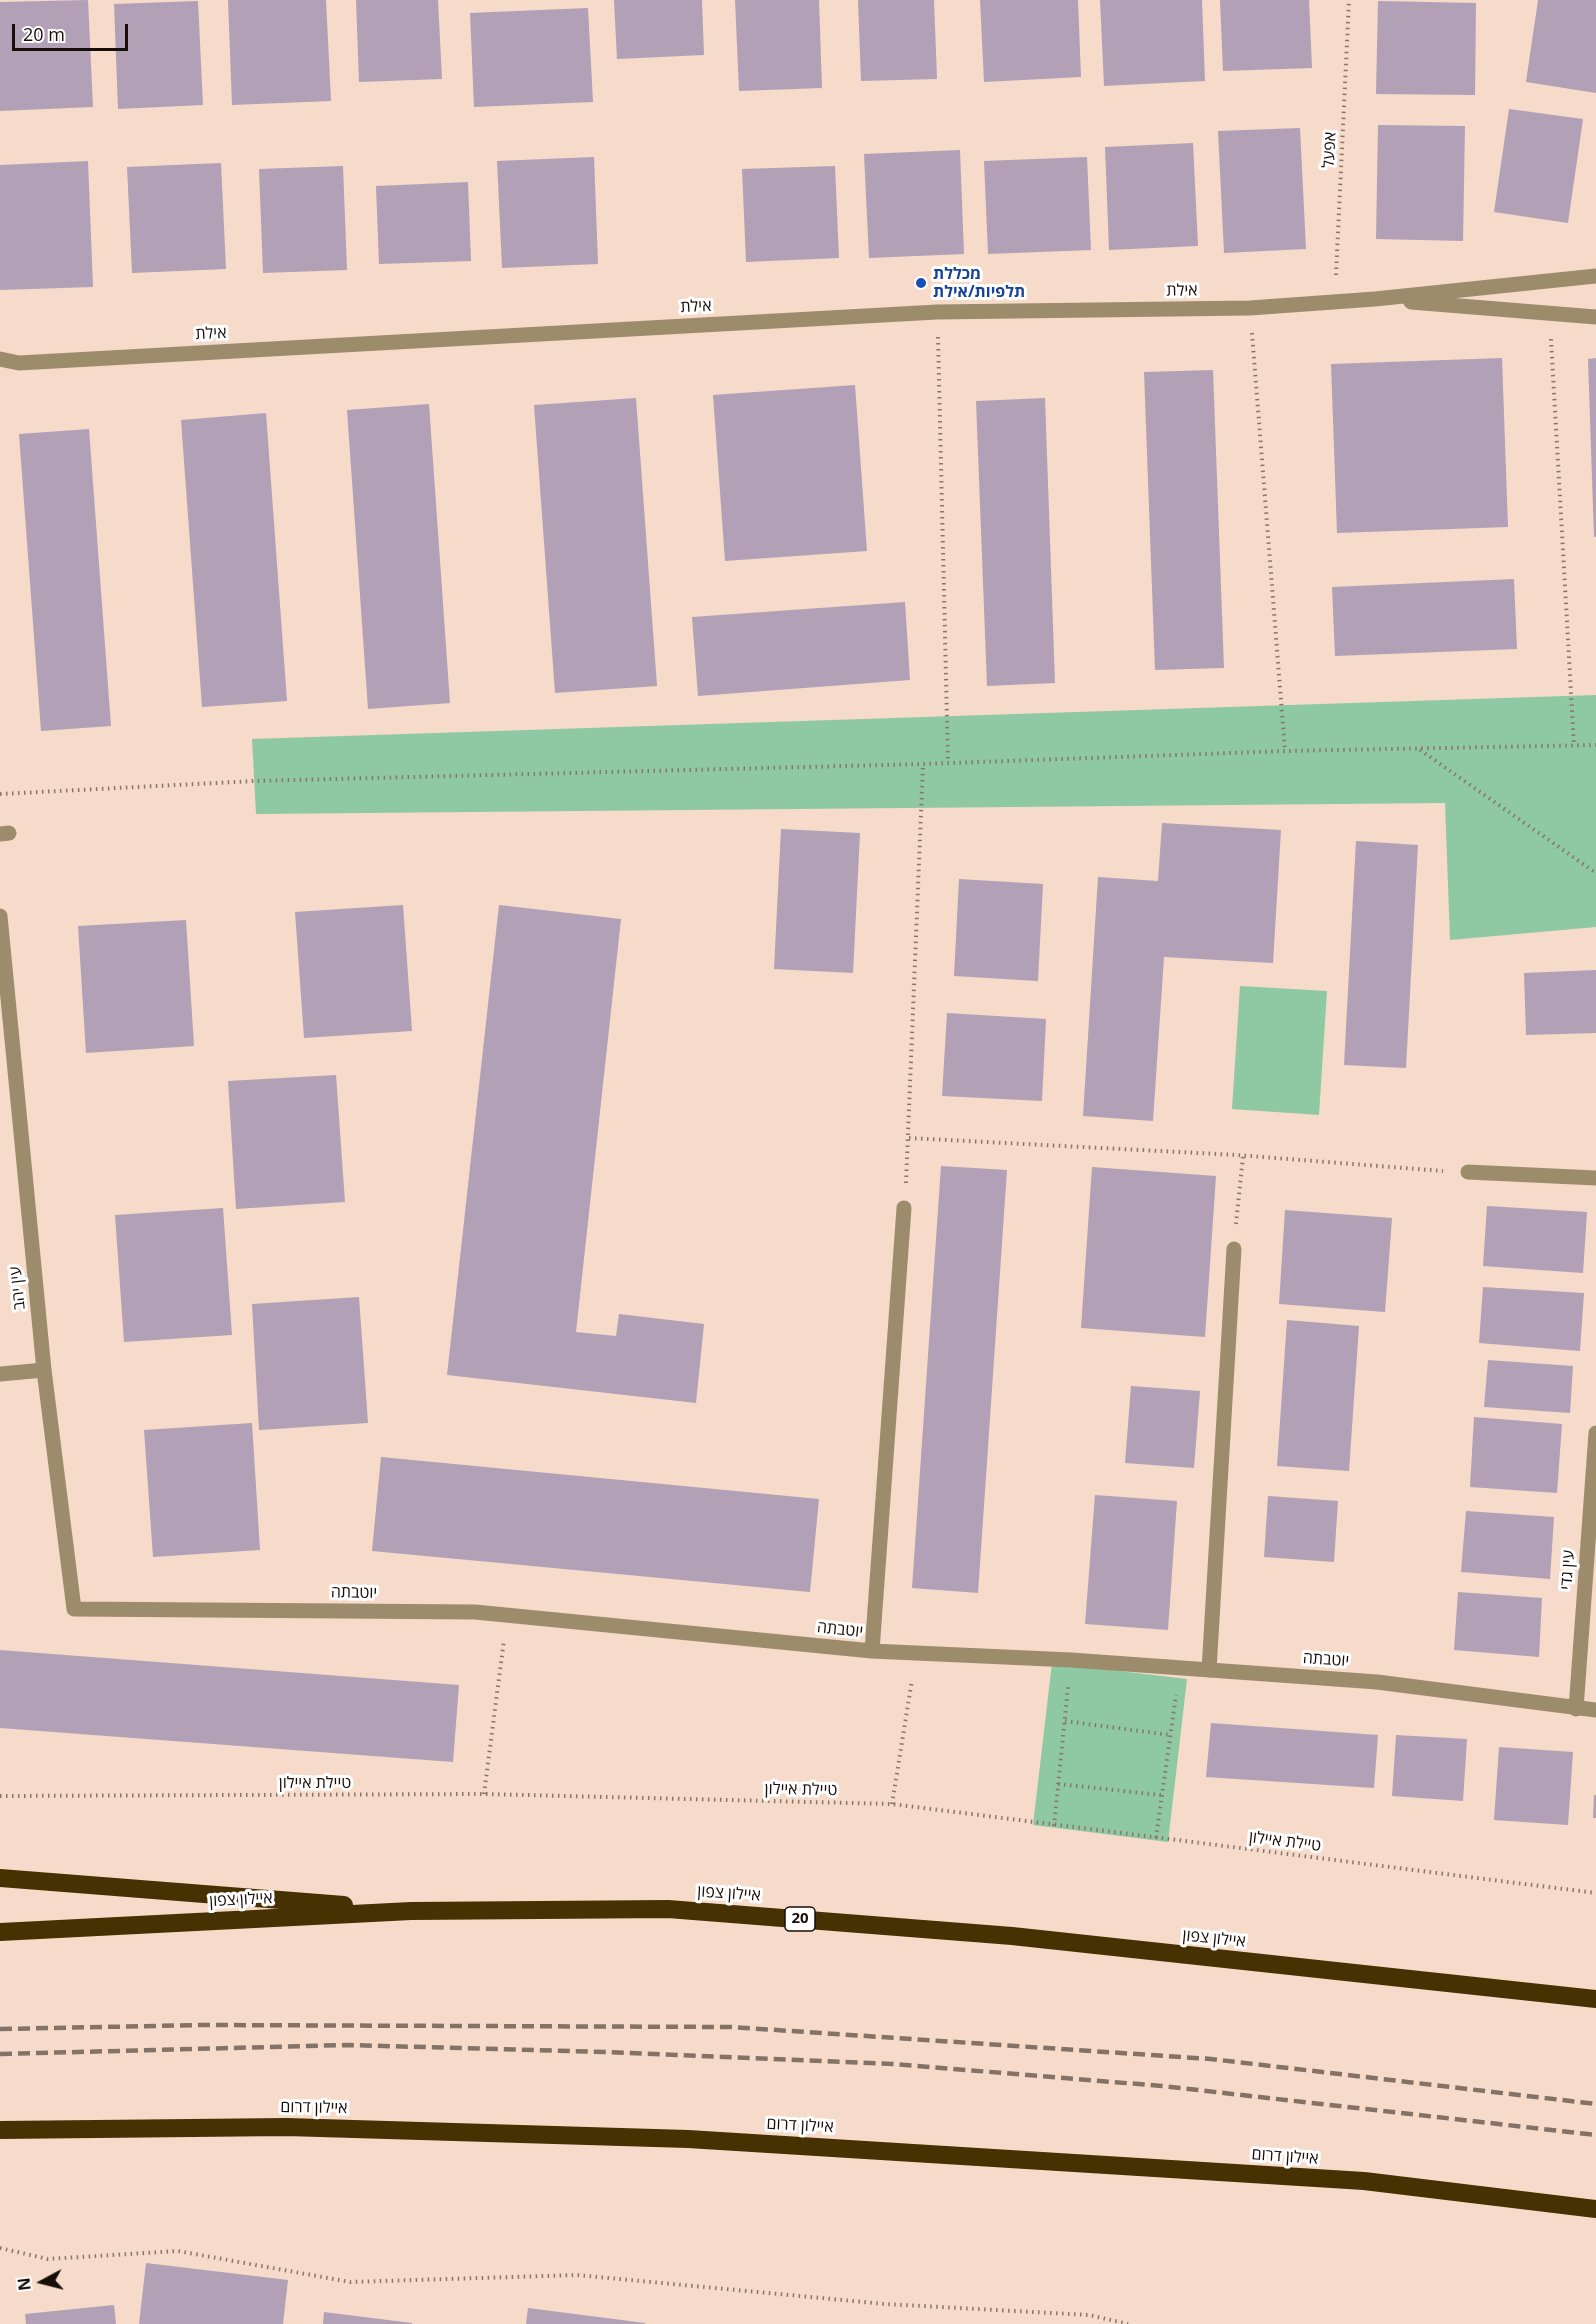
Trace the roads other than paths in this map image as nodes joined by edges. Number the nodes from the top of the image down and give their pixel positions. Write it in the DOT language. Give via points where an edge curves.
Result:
graph roads {
  1 [pos="1596,276"];
  2 [pos="1375,299"];
  3 [pos="1596,317"];
  4 [pos="0,359"];
  5 [pos="19,363"];
  6 [pos="0,371"];
  7 [pos="0,916"];
  8 [pos="1468,1172"];
  9 [pos="1596,1178"];
  10 [pos="904,1208"];
  11 [pos="1234,1249"];
  12 [pos="44,1370"];
  13 [pos="0,1374"];
  14 [pos="1596,1433"];
  15 [pos="872,1651"];
  16 [pos="1209,1670"];
  17 [pos="1576,1709"];
  18 [pos="1596,1710"];
  19 [pos="0,1878"];
  20 [pos="411,1911"];
  21 [pos="0,1932"];
  22 [pos="1596,1999"];
  23 [pos="0,2130"];
  24 [pos="1596,2209"];
  1 -- 2 [label="street, אילת"];
  2 -- 3 [label="street, אילת"];
  2 -- 5 [label="street, אילת" via="1250,308 937,312"];
  4 -- 5 [label="street, אילת"];
  5 -- 6 [label="street, אילת"];
  7 -- 12 [label="street, עין יהב"];
  8 -- 9 [label="street"];
  10 -- 15 [label="street, יוטבתה"];
  11 -- 16 [label="street"];
  12 -- 13 [label="street"];
  12 -- 15 [label="street, יוטבתה" via="74,1609 475,1612"];
  14 -- 17 [label="street, עין גדי"];
  15 -- 16 [label="street, יוטבתה"];
  16 -- 17 [label="street, יוטבתה" via="1377,1682"];
  17 -- 18 [label="street, יוטבתה"];
  19 -- 20 [label="highway"];
  20 -- 21 [label="highway, איילון צפון / 20"];
  20 -- 22 [label="highway, איילון צפון / 20" via="668,1909 1012,1936"];
  23 -- 24 [label="highway, איילון דרום" via="287,2127 688,2139 1364,2181"];
}
